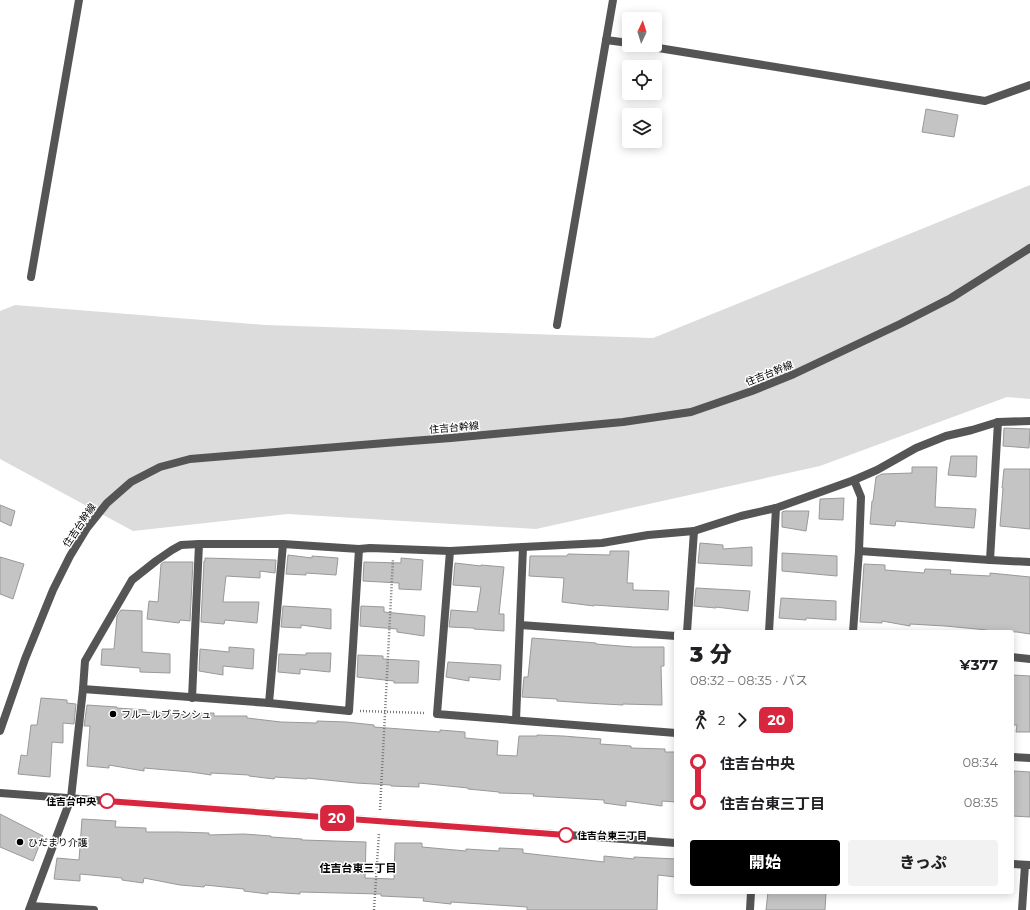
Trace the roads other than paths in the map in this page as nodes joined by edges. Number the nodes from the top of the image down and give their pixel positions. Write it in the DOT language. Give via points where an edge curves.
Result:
graph roads {
  1 [pos="78,0"];
  2 [pos="613,0"];
  3 [pos="606,40"];
  4 [pos="622,42"];
  5 [pos="662,49"];
  6 [pos="1030,85"];
  7 [pos="1030,248"];
  8 [pos="32,277"];
  9 [pos="557,325"];
  10 [pos="1030,421"];
  11 [pos="998,422"];
  12 [pos="854,480"];
  13 [pos="776,508"];
  14 [pos="694,531"];
  15 [pos="199,544"];
  16 [pos="283,544"];
  17 [pos="523,547"];
  18 [pos="359,549"];
  19 [pos="450,551"];
  20 [pos="859,551"];
  21 [pos="990,560"];
  22 [pos="1030,562"];
  23 [pos="520,625"];
  24 [pos="687,630"];
  25 [pos="768,630"];
  26 [pos="853,630"];
  27 [pos="674,636"];
  28 [pos="1014,657"];
  29 [pos="1030,659"];
  30 [pos="83,689"];
  31 [pos="192,698"];
  32 [pos="269,703"];
  33 [pos="516,720"];
  34 [pos="0,731"];
  35 [pos="674,733"];
  36 [pos="1014,757"];
  37 [pos="1030,758"];
  38 [pos="0,792"];
  39 [pos="71,798"];
  40 [pos="674,843"];
  41 [pos="1014,864"];
  42 [pos="1028,865"];
  43 [pos="751,894"];
  44 [pos="30,908"];
  45 [pos="94,910"];
  46 [pos="750,910"];
  47 [pos="1022,910"];
  1 -- 8 [label="street"];
  2 -- 3 [label="street"];
  3 -- 4 [label="street"];
  3 -- 9 [label="street"];
  5 -- 6 [label="street" via="985,101"];
  7 -- 34 [label="street, 住吉台幹線" via="951,298 900,324 752,392 691,412 616,423 190,459 160,467 131,482 106,503 70,556 25,659"];
  10 -- 11 [label="street"];
  11 -- 12 [label="street" via="946,436 916,448"];
  11 -- 21 [label="street"];
  12 -- 13 [label="street"];
  12 -- 20 [label="street" via="862,496"];
  13 -- 14 [label="street"];
  13 -- 25 [label="street"];
  14 -- 17 [label="street" via="602,543"];
  14 -- 24 [label="street"];
  15 -- 16 [label="street"];
  15 -- 30 [label="street" via="181,545 132,580 85,661"];
  15 -- 31 [label="street"];
  16 -- 18 [label="street"];
  16 -- 32 [label="street"];
  17 -- 19 [label="street"];
  17 -- 23 [label="street"];
  18 -- 19 [label="street"];
  18 -- 32 [label="street" via="349,711"];
  19 -- 33 [label="street" via="437,714"];
  20 -- 21 [label="street"];
  20 -- 26 [label="street"];
  21 -- 22 [label="street"];
  23 -- 27 [label="street"];
  23 -- 33 [label="street"];
  28 -- 29 [label="street"];
  30 -- 31 [label="street"];
  30 -- 39 [label="street"];
  31 -- 32 [label="street"];
  33 -- 35 [label="street"];
  36 -- 37 [label="street"];
  38 -- 39 [label="street"];
  39 -- 40 [label="street"];
  39 -- 44 [label="street"];
  41 -- 42 [label="street"];
  42 -- 47 [label="street"];
  43 -- 46 [label="street"];
  44 -- 45 [label="street"];
}
